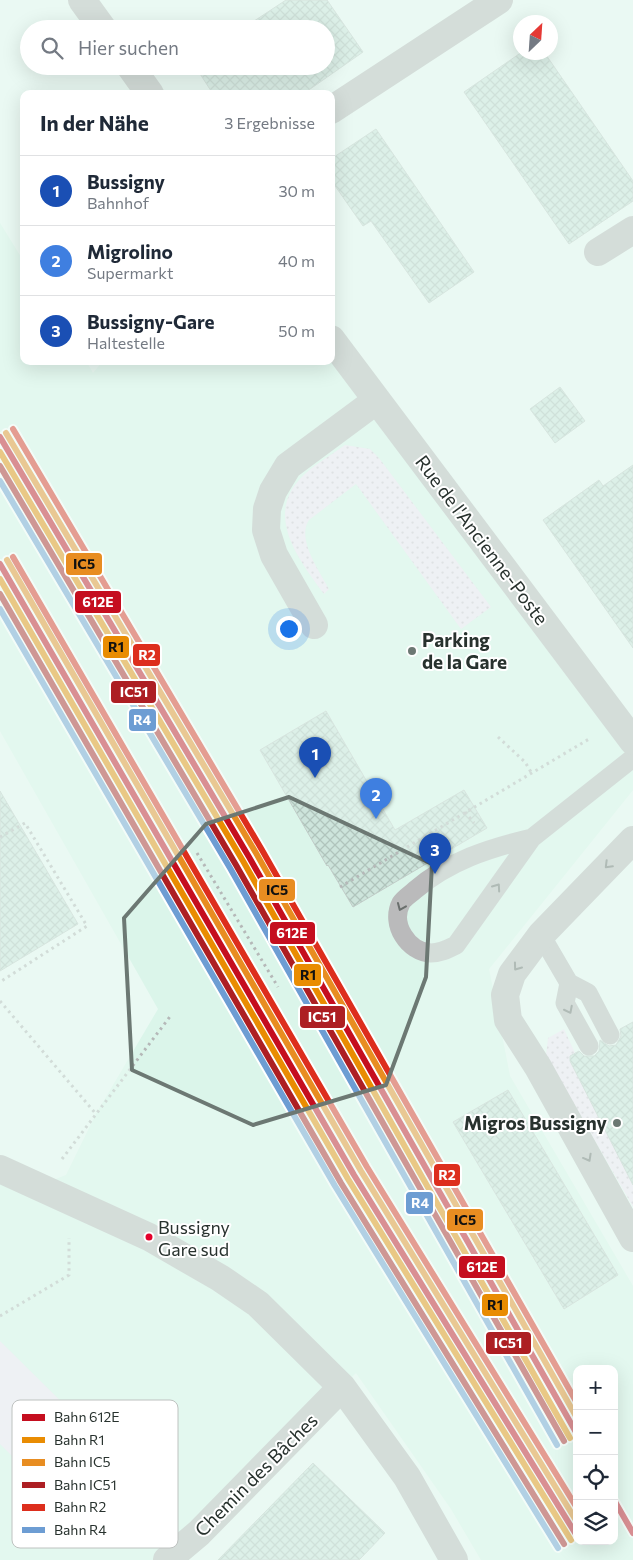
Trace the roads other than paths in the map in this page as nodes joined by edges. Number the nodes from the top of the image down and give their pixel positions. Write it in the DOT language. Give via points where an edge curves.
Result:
graph roads {
  1 [pos="82,0"];
  2 [pos="499,0"];
  3 [pos="96,20"];
  4 [pos="136,75"];
  5 [pos="147,90"];
  6 [pos="335,107"];
  7 [pos="633,230"];
  8 [pos="598,252"];
  9 [pos="335,344"];
  10 [pos="377,400"];
  11 [pos="314,625"];
  12 [pos="633,741"];
  13 [pos="633,758"];
  14 [pos="532,838"];
  15 [pos="633,840"];
  16 [pos="541,935"];
  17 [pos="569,983"];
  18 [pos="610,1035"];
  19 [pos="589,1046"];
  20 [pos="0,1169"];
  21 [pos="633,1238"];
  22 [pos="342,1387"];
  23 [pos="168,1560"];
  24 [pos="454,1560"];
  1 -- 3 [label="street"];
  2 -- 6 [label="street"];
  4 -- 5 [label="street"];
  7 -- 8 [label="street"];
  9 -- 10 [label="street, Rue de l'Ancienne-Poste"];
  10 -- 11 [label="street" via="288,466 266,509 266,530 274,555"];
  10 -- 12 [label="street, Rue de l'Ancienne-Poste"];
  13 -- 14 [label="lane"];
  14 -- 14 [label="lane, one-way" via="489,848 435,874 401,902 397,915 399,928 406,940 417,949 430,953 444,952 456,945"];
  15 -- 16 [label="street, one-way"];
  16 -- 17 [label="lane"];
  16 -- 21 [label="street, one-way" via="512,974 505,996 508,1020 538,1067"];
  17 -- 18 [label="lane" via="588,992"];
  17 -- 19 [label="lane, one-way" via="565,1003"];
  20 -- 22 [label="street" via="149,1237 220,1278 258,1304"];
  22 -- 23 [label="street, Chemin des Bâches" via="200,1532"];
  22 -- 24 [label="street" via="408,1477"];
}
